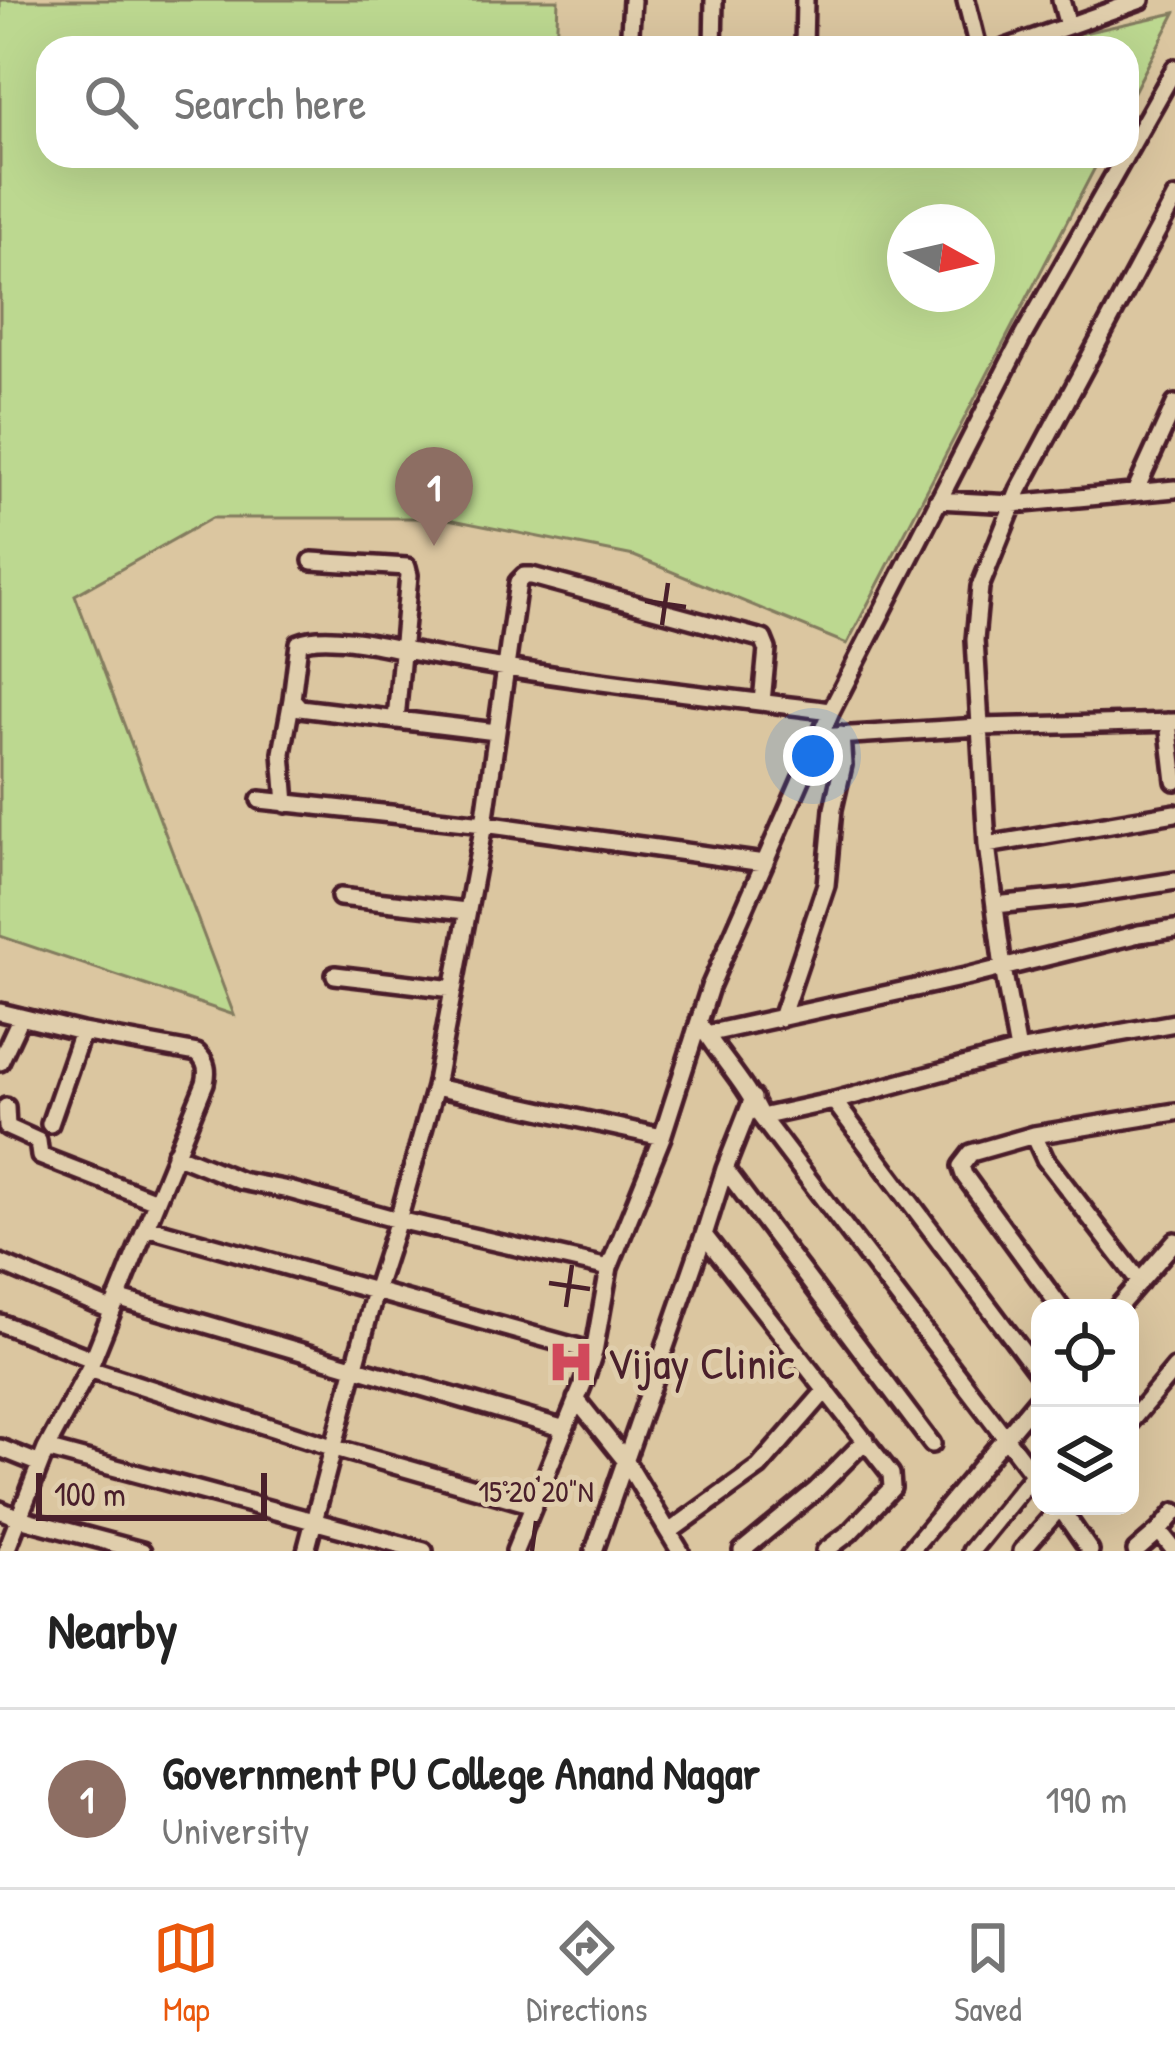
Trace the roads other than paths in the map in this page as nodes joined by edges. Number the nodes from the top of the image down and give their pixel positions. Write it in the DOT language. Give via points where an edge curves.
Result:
graph roads {
  1 [pos="632,0"];
  2 [pos="714,0"];
  3 [pos="805,0"];
  4 [pos="966,0"];
  5 [pos="1061,0"];
  6 [pos="1141,0"];
  7 [pos="1068,26"];
  8 [pos="630,36"];
  9 [pos="713,36"];
  10 [pos="804,36"];
  11 [pos="975,36"];
  12 [pos="1040,36"];
  13 [pos="1175,68"];
  14 [pos="1139,131"];
  15 [pos="1118,168"];
  16 [pos="1175,198"];
  17 [pos="1175,404"];
  18 [pos="1175,490"];
  19 [pos="1135,492"];
  20 [pos="938,500"];
  21 [pos="1013,504"];
  22 [pos="312,561"];
  23 [pos="401,650"];
  24 [pos="505,670"];
  25 [pos="292,699"];
  26 [pos="762,702"];
  27 [pos="831,711"];
  28 [pos="396,720"];
  29 [pos="1172,722"];
  30 [pos="979,727"];
  31 [pos="496,732"];
  32 [pos="841,735"];
  33 [pos="820,736"];
  34 [pos="1175,782"];
  35 [pos="260,800"];
  36 [pos="286,804"];
  37 [pos="1175,813"];
  38 [pos="484,824"];
  39 [pos="987,845"];
  40 [pos="764,863"];
  41 [pos="1175,881"];
  42 [pos="340,896"];
  43 [pos="995,905"];
  44 [pos="466,911"];
  45 [pos="1175,929"];
  46 [pos="1004,968"];
  47 [pos="334,975"];
  48 [pos="453,989"];
  49 [pos="0,1012"];
  50 [pos="21,1017"];
  51 [pos="781,1018"];
  52 [pos="1175,1023"];
  53 [pos="702,1028"];
  54 [pos="82,1032"];
  55 [pos="1018,1051"];
  56 [pos="0,1062"];
  57 [pos="435,1087"];
  58 [pos="753,1098"];
  59 [pos="835,1101"];
  60 [pos="6,1107"];
  61 [pos="1175,1112"];
  62 [pos="761,1117"];
  63 [pos="50,1124"];
  64 [pos="1034,1135"];
  65 [pos="662,1136"];
  66 [pos="175,1154"];
  67 [pos="725,1169"];
  68 [pos="156,1202"];
  69 [pos="398,1220"];
  70 [pos="146,1227"];
  71 [pos="704,1235"];
  72 [pos="1175,1241"];
  73 [pos="0,1263"];
  74 [pos="609,1268"];
  75 [pos="1140,1282"];
  76 [pos="375,1291"];
  77 [pos="1055,1299"];
  78 [pos="1125,1299"];
  79 [pos="114,1304"];
  80 [pos="0,1323"];
  81 [pos="594,1352"];
  82 [pos="1031,1363"];
  83 [pos="90,1364"];
  84 [pos="353,1367"];
  85 [pos="1175,1368"];
  86 [pos="826,1390"];
  87 [pos="576,1399"];
  88 [pos="1031,1407"];
  89 [pos="1139,1411"];
  90 [pos="565,1429"];
  91 [pos="1006,1438"];
  92 [pos="866,1440"];
  93 [pos="932,1444"];
  94 [pos="0,1448"];
  95 [pos="335,1448"];
  96 [pos="43,1456"];
  97 [pos="625,1460"];
  98 [pos="1031,1471"];
  99 [pos="1031,1486"];
  100 [pos="534,1505"];
  101 [pos="0,1510"];
  102 [pos="1175,1512"];
  103 [pos="1052,1515"];
  104 [pos="1066,1515"];
  105 [pos="19,1518"];
  106 [pos="315,1522"];
  107 [pos="1159,1531"];
  108 [pos="669,1532"];
  109 [pos="6,1551"];
  110 [pos="142,1551"];
  111 [pos="306,1551"];
  112 [pos="424,1551"];
  113 [pos="515,1551"];
  114 [pos="593,1551"];
  115 [pos="680,1551"];
  116 [pos="742,1551"];
  117 [pos="825,1551"];
  118 [pos="910,1551"];
  119 [pos="971,1551"];
  120 [pos="1022,1551"];
  121 [pos="1090,1551"];
  122 [pos="1136,1551"];
  123 [pos="1175,1551"];
  1 -- 8 [label="street"];
  2 -- 9 [label="street"];
  3 -- 10 [label="street"];
  4 -- 11 [label="street"];
  5 -- 7 [label="street"];
  6 -- 7 [label="street"];
  7 -- 12 [label="street"];
  13 -- 14 [label="street"];
  15 -- 20 [label="street"];
  16 -- 21 [label="street"];
  17 -- 19 [label="street"];
  18 -- 19 [label="street"];
  19 -- 21 [label="street"];
  20 -- 21 [label="street"];
  20 -- 27 [label="street"];
  21 -- 30 [label="street" via="980,587"];
  22 -- 23 [label="street" via="407,567"];
  23 -- 24 [label="street"];
  23 -- 25 [label="street" via="304,640"];
  23 -- 28 [label="street"];
  24 -- 26 [label="street"];
  24 -- 26 [label="street" via="518,582 532,576 763,639"];
  24 -- 31 [label="street"];
  25 -- 28 [label="street" via="300,708"];
  25 -- 36 [label="street" via="282,753"];
  26 -- 27 [label="street"];
  27 -- 33 [label="street"];
  28 -- 31 [label="street"];
  29 -- 30 [label="street"];
  29 -- 34 [label="street"];
  30 -- 32 [label="street"];
  30 -- 39 [label="street"];
  31 -- 38 [label="street"];
  32 -- 33 [label="street"];
  32 -- 51 [label="street" via="826,885"];
  33 -- 40 [label="street"];
  35 -- 36 [label="street"];
  36 -- 38 [label="street"];
  37 -- 39 [label="street"];
  38 -- 40 [label="street"];
  38 -- 44 [label="street"];
  39 -- 43 [label="street"];
  40 -- 53 [label="street" via="710,987"];
  41 -- 43 [label="street"];
  42 -- 44 [label="street"];
  43 -- 46 [label="street"];
  44 -- 48 [label="street"];
  45 -- 46 [label="street"];
  46 -- 51 [label="street"];
  46 -- 55 [label="street"];
  47 -- 48 [label="street"];
  48 -- 57 [label="street"];
  49 -- 50 [label="street"];
  50 -- 54 [label="street"];
  50 -- 56 [label="street"];
  51 -- 53 [label="street"];
  52 -- 55 [label="street"];
  53 -- 58 [label="street"];
  53 -- 65 [label="street"];
  54 -- 63 [label="street"];
  54 -- 66 [label="street" via="202,1058 205,1083"];
  55 -- 59 [label="street"];
  57 -- 65 [label="street"];
  57 -- 69 [label="street"];
  58 -- 62 [label="street"];
  58 -- 67 [label="street"];
  59 -- 62 [label="street"];
  59 -- 82 [label="street"];
  60 -- 68 [label="street" via="7,1127 38,1141 40,1156"];
  61 -- 64 [label="street"];
  62 -- 91 [label="street"];
  64 -- 75 [label="street"];
  64 -- 77 [label="street" via="971,1153 961,1166"];
  65 -- 74 [label="street"];
  66 -- 68 [label="street"];
  66 -- 69 [label="street" via="241,1180"];
  67 -- 71 [label="street"];
  67 -- 93 [label="street"];
  68 -- 70 [label="street"];
  69 -- 74 [label="street"];
  69 -- 76 [label="street"];
  70 -- 76 [label="street"];
  70 -- 79 [label="street"];
  71 -- 86 [label="street"];
  71 -- 97 [label="street"];
  72 -- 75 [label="street"];
  73 -- 79 [label="street"];
  74 -- 81 [label="street"];
  75 -- 78 [label="street"];
  76 -- 81 [label="street"];
  76 -- 84 [label="street"];
  79 -- 83 [label="street"];
  79 -- 84 [label="street"];
  80 -- 83 [label="street"];
  81 -- 87 [label="street"];
  83 -- 95 [label="street"];
  83 -- 96 [label="street"];
  84 -- 90 [label="street"];
  84 -- 95 [label="street"];
  85 -- 89 [label="street"];
  86 -- 92 [label="street"];
  86 -- 108 [label="street" via="759,1467"];
  87 -- 90 [label="street"];
  87 -- 97 [label="street"];
  88 -- 91 [label="street"];
  90 -- 100 [label="street"];
  91 -- 98 [label="street"];
  91 -- 118 [label="street"];
  92 -- 116 [label="street"];
  92 -- 117 [label="street" via="892,1487"];
  94 -- 96 [label="street"];
  95 -- 100 [label="street"];
  95 -- 106 [label="street"];
  96 -- 105 [label="street"];
  96 -- 106 [label="street"];
  97 -- 108 [label="street"];
  97 -- 114 [label="street"];
  99 -- 119 [label="street"];
  100 -- 113 [label="street"];
  101 -- 105 [label="street"];
  102 -- 107 [label="street"];
  103 -- 120 [label="street"];
  104 -- 121 [label="street"];
  105 -- 109 [label="street"];
  105 -- 110 [label="street"];
  106 -- 111 [label="street"];
  106 -- 112 [label="street"];
  107 -- 122 [label="street"];
  107 -- 123 [label="street"];
  108 -- 115 [label="street"];
}
